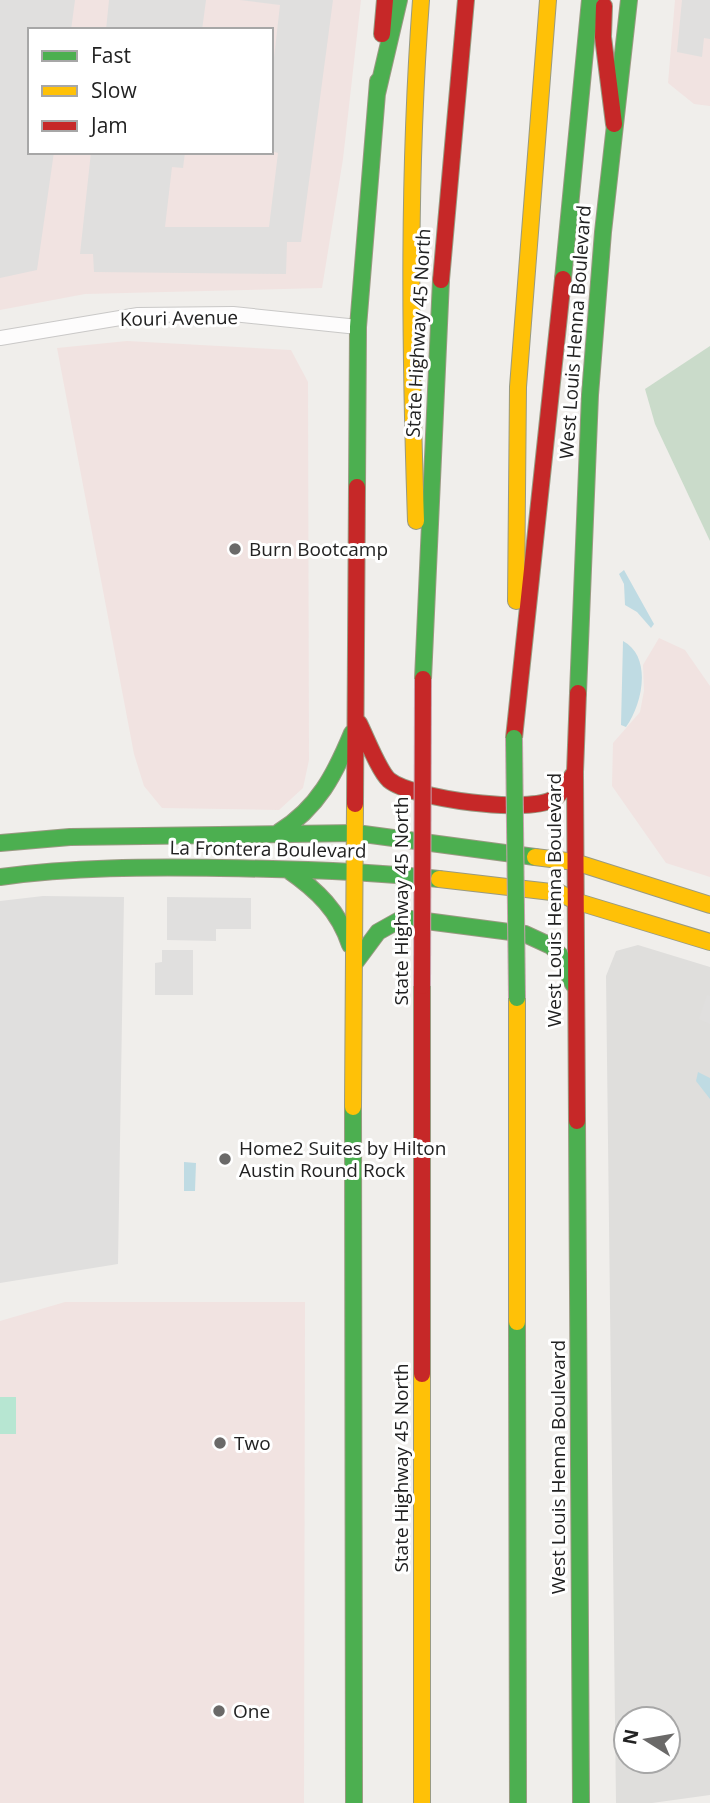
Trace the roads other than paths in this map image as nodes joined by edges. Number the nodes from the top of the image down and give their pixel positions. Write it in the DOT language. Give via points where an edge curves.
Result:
graph roads {
  1 [pos="385,0"];
  2 [pos="399,0"];
  3 [pos="421,0"];
  4 [pos="466,0"];
  5 [pos="548,0"];
  6 [pos="590,0"];
  7 [pos="604,0"];
  8 [pos="629,0"];
  9 [pos="377,94"];
  10 [pos="614,124"];
  11 [pos="358,327"];
  12 [pos="0,338"];
  13 [pos="423,679"];
  14 [pos="357,719"];
  15 [pos="514,738"];
  16 [pos="575,772"];
  17 [pos="356,833"];
  18 [pos="273,835"];
  19 [pos="0,843"];
  20 [pos="575,862"];
  21 [pos="288,870"];
  22 [pos="355,870"];
  23 [pos="0,877"];
  24 [pos="575,901"];
  25 [pos="710,905"];
  26 [pos="710,942"];
  27 [pos="355,964"];
  28 [pos="575,988"];
  29 [pos="354,1803"];
  30 [pos="422,1803"];
  31 [pos="518,1803"];
  32 [pos="581,1803"];
  1 -- 9 [label="main road"];
  2 -- 9 [label="main road"];
  3 -- 13 [label="main road" via="409,292"];
  4 -- 13 [label="main road, State Highway 45 North" via="443,234"];
  5 -- 15 [label="main road" via="518,387"];
  6 -- 15 [label="main road"];
  7 -- 10 [label="main road" via="603,37"];
  8 -- 10 [label="main road, West Louis Henna Boulevard"];
  9 -- 11 [label="main road"];
  10 -- 16 [label="main road, West Louis Henna Boulevard" via="590,395"];
  11 -- 12 [label="street, Kouri Avenue" via="233,314 138,315"];
  11 -- 14 [label="main road"];
  13 -- 30 [label="main road, State Highway 45 North, bridge"];
  14 -- 16 [label="main road" via="388,779 413,792 530,806 555,798"];
  14 -- 17 [label="main road"];
  14 -- 18 [label="main road" via="333,779 317,804 299,821"];
  15 -- 31 [label="main road, bridge"];
  16 -- 20 [label="main road, West Louis Henna Boulevard"];
  17 -- 18 [label="main road, La Frontera Boulevard"];
  17 -- 20 [label="main road, La Frontera Boulevard"];
  17 -- 22 [label="main road"];
  18 -- 19 [label="main road, La Frontera Boulevard" via="70,837"];
  20 -- 24 [label="main road, West Louis Henna Boulevard"];
  20 -- 25 [label="main road, La Frontera Boulevard"];
  21 -- 22 [label="main road, La Frontera Boulevard"];
  21 -- 23 [label="main road, La Frontera Boulevard" via="104,868"];
  21 -- 27 [label="main road" via="324,896 338,914"];
  22 -- 24 [label="main road, La Frontera Boulevard" via="560,893"];
  22 -- 27 [label="main road"];
  24 -- 26 [label="main road, La Frontera Boulevard"];
  24 -- 28 [label="main road, West Louis Henna Boulevard"];
  27 -- 28 [label="main road" via="378,932 403,918 525,934 560,955"];
  27 -- 29 [label="main road"];
  28 -- 32 [label="main road, West Louis Henna Boulevard"];
}
